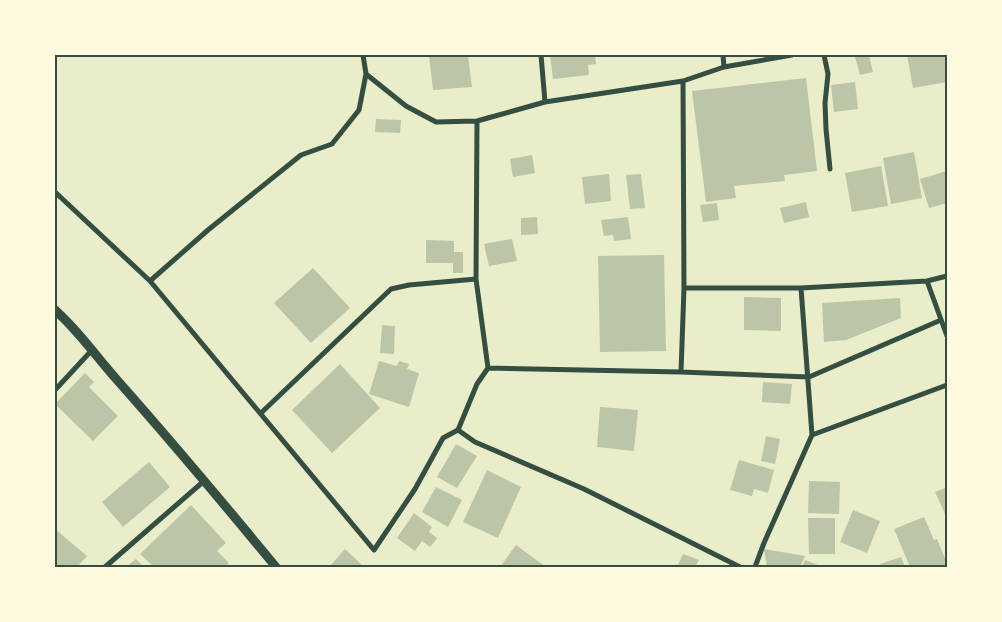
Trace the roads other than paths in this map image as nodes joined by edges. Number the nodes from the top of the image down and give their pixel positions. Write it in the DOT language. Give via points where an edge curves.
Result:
graph roads {
  1 [pos="363,55"];
  2 [pos="541,55"];
  3 [pos="723,55"];
  4 [pos="792,55"];
  5 [pos="824,55"];
  6 [pos="724,67"];
  7 [pos="366,74"];
  8 [pos="683,81"];
  9 [pos="545,102"];
  10 [pos="477,121"];
  11 [pos="830,169"];
  12 [pos="55,192"];
  13 [pos="947,276"];
  14 [pos="476,279"];
  15 [pos="150,281"];
  16 [pos="927,281"];
  17 [pos="684,288"];
  18 [pos="801,288"];
  19 [pos="55,310"];
  20 [pos="941,320"];
  21 [pos="947,336"];
  22 [pos="92,350"];
  23 [pos="488,368"];
  24 [pos="681,372"];
  25 [pos="809,377"];
  26 [pos="947,385"];
  27 [pos="55,390"];
  28 [pos="261,413"];
  29 [pos="458,430"];
  30 [pos="812,435"];
  31 [pos="204,481"];
  32 [pos="105,567"];
  33 [pos="276,567"];
  34 [pos="740,567"];
  35 [pos="755,567"];
  1 -- 7 [label="street"];
  2 -- 9 [label="street"];
  3 -- 6 [label="street"];
  4 -- 6 [label="street"];
  5 -- 11 [label="street" via="828,74 826,129"];
  6 -- 8 [label="street"];
  7 -- 10 [label="street" via="406,106 436,122"];
  7 -- 15 [label="street" via="359,110 332,144 301,155"];
  8 -- 9 [label="street"];
  8 -- 17 [label="street"];
  9 -- 10 [label="street"];
  10 -- 14 [label="street"];
  12 -- 15 [label="street"];
  13 -- 16 [label="street"];
  14 -- 23 [label="street"];
  14 -- 28 [label="street" via="391,289"];
  15 -- 28 [label="street"];
  16 -- 18 [label="street"];
  16 -- 20 [label="street"];
  17 -- 18 [label="street"];
  17 -- 24 [label="street"];
  18 -- 25 [label="street"];
  19 -- 22 [label="street"];
  20 -- 21 [label="street"];
  20 -- 25 [label="street"];
  22 -- 27 [label="street"];
  22 -- 31 [label="street"];
  23 -- 24 [label="street"];
  23 -- 29 [label="street" via="477,384"];
  24 -- 25 [label="street"];
  25 -- 30 [label="street"];
  26 -- 30 [label="street"];
  28 -- 29 [label="street" via="374,550 415,489 443,438"];
  29 -- 34 [label="street" via="475,442 584,489"];
  30 -- 35 [label="street"];
  31 -- 32 [label="street"];
  31 -- 33 [label="street"];
}
